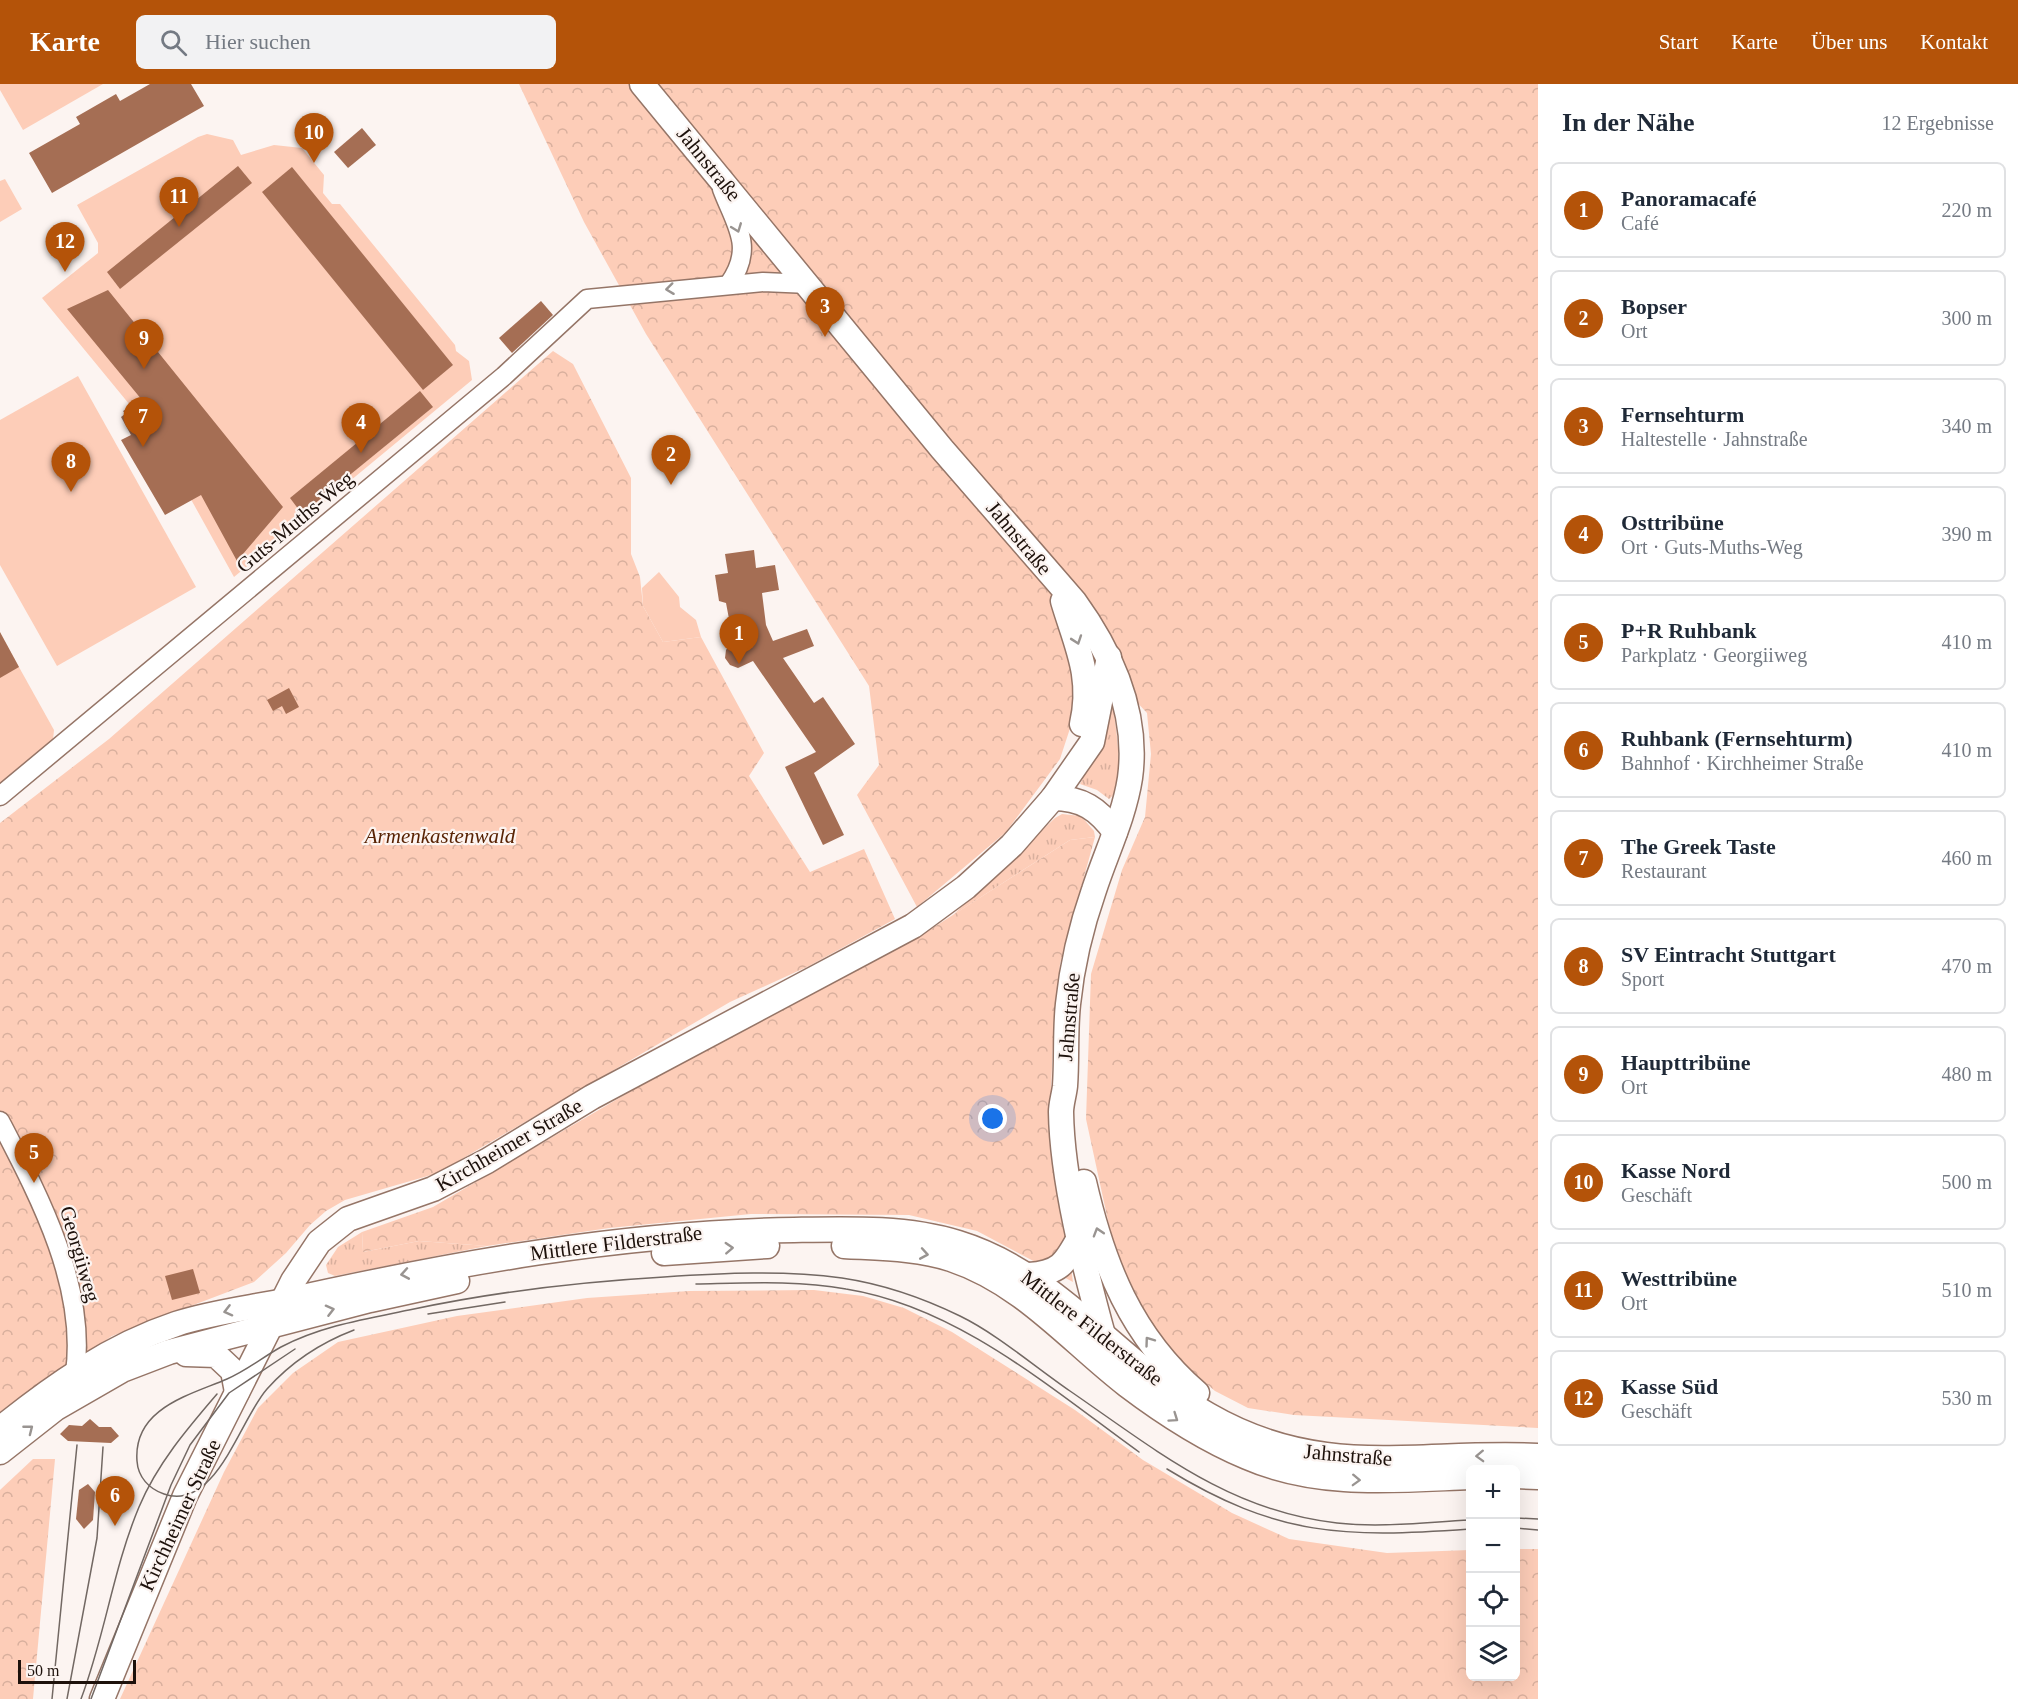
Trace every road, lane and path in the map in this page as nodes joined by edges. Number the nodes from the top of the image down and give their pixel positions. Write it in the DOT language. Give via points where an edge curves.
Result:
graph roads {
  1 [pos="642,84"];
  2 [pos="716,174"];
  3 [pos="809,284"];
  4 [pos="729,285"];
  5 [pos="1059,585"];
  6 [pos="1109,657"];
  7 [pos="1078,759"];
  8 [pos="0,796"];
  9 [pos="1053,798"];
  10 [pos="1115,832"];
  11 [pos="1065,1085"];
  12 [pos="0,1121"];
  13 [pos="1079,1238"];
  14 [pos="1029,1275"];
  15 [pos="285,1300"];
  16 [pos="273,1324"];
  17 [pos="1103,1335"];
  18 [pos="169,1352"];
  19 [pos="75,1373"];
  20 [pos="1126,1384"];
  21 [pos="237,1392"];
  22 [pos="56,1408"];
  23 [pos="1212,1418"];
  24 [pos="0,1429"];
  25 [pos="0,1452"];
  26 [pos="1538,1456"];
  27 [pos="1520,1476"];
  28 [pos="1466,1477"];
  29 [pos="1538,1477"];
  30 [pos="102,1699"];
  1 -- 2 [label="main road, Jahnstraße"];
  2 -- 3 [label="main road, Jahnstraße"];
  2 -- 4 [label="street, one-way" via="741,236 743,254"];
  3 -- 4 [label="street, Guts-Muths-Weg"];
  3 -- 5 [label="main road, Jahnstraße"];
  4 -- 8 [label="street, Guts-Muths-Weg, one-way" via="587,299 495,384"];
  5 -- 6 [label="main road, Jahnstraße" via="1092,625"];
  5 -- 7 [label="main road, Kirchheimer Straße, one-way" via="1084,668"];
  6 -- 7 [label="main road, Kirchheimer Straße" via="1095,735"];
  6 -- 10 [label="main road, Jahnstraße" via="1125,700 1131,744 1130,777"];
  7 -- 9 [label="main road, Kirchheimer Straße"];
  9 -- 10 [label="main road" via="1074,800 1095,809"];
  9 -- 15 [label="main road, Kirchheimer Straße" via="1012,845 966,887 913,926 592,1096 433,1190 348,1219 330,1231 311,1253"];
  10 -- 11 [label="main road, Jahnstraße" via="1083,924 1072,973"];
  11 -- 13 [label="main road, Jahnstraße" via="1061,1111"];
  23 -- 11 [label="main road, Jahnstraße, one-way" via="1200,1396 1173,1372 1149,1342 1116,1288 1089,1203"];
  12 -- 19 [label="street, Georgiiweg" via="49,1219 74,1312 78,1337"];
  13 -- 14 [label="main road" via="1068,1260 1053,1272"];
  13 -- 17 [label="main road, Jahnstraße"];
  14 -- 15 [label="main road, Mittlere Filderstraße, one-way" via="957,1242 894,1231 722,1231 555,1249 368,1281"];
  14 -- 17 [label="main road, Mittlere Filderstraße"];
  15 -- 16 [label="main road, Kirchheimer Straße"];
  15 -- 19 [label="main road, Mittlere Filderstraße, one-way" via="177,1323 123,1345"];
  16 -- 18 [label="main road, Mittlere Filderstraße"];
  16 -- 20 [label="main road, Mittlere Filderstraße, one-way" via="470,1278 555,1264 783,1245 892,1248 950,1259 998,1280 1037,1307"];
  16 -- 21 [label="main road, Kirchheimer Straße"];
  17 -- 20 [label="main road, Jahnstraße"];
  17 -- 23 [label="main road, Mittlere Filderstraße" via="1155,1380"];
  18 -- 21 [label="main road" via="216,1355 232,1371"];
  18 -- 22 [label="main road, Mittlere Filderstraße" via="122,1370"];
  19 -- 22 [label="main road"];
  19 -- 24 [label="main road, Mittlere Filderstraße"];
  20 -- 28 [label="main road, Jahnstraße, one-way" via="1202,1435 1248,1458 1287,1470 1362,1481"];
  21 -- 30 [label="main road, Kirchheimer Straße" via="171,1526"];
  25 -- 22 [label="main road, Mittlere Filderstraße, one-way"];
  26 -- 23 [label="main road, Jahnstraße, one-way" via="1411,1460 1328,1457 1281,1447"];
  27 -- 29 [label="main road"];
}
